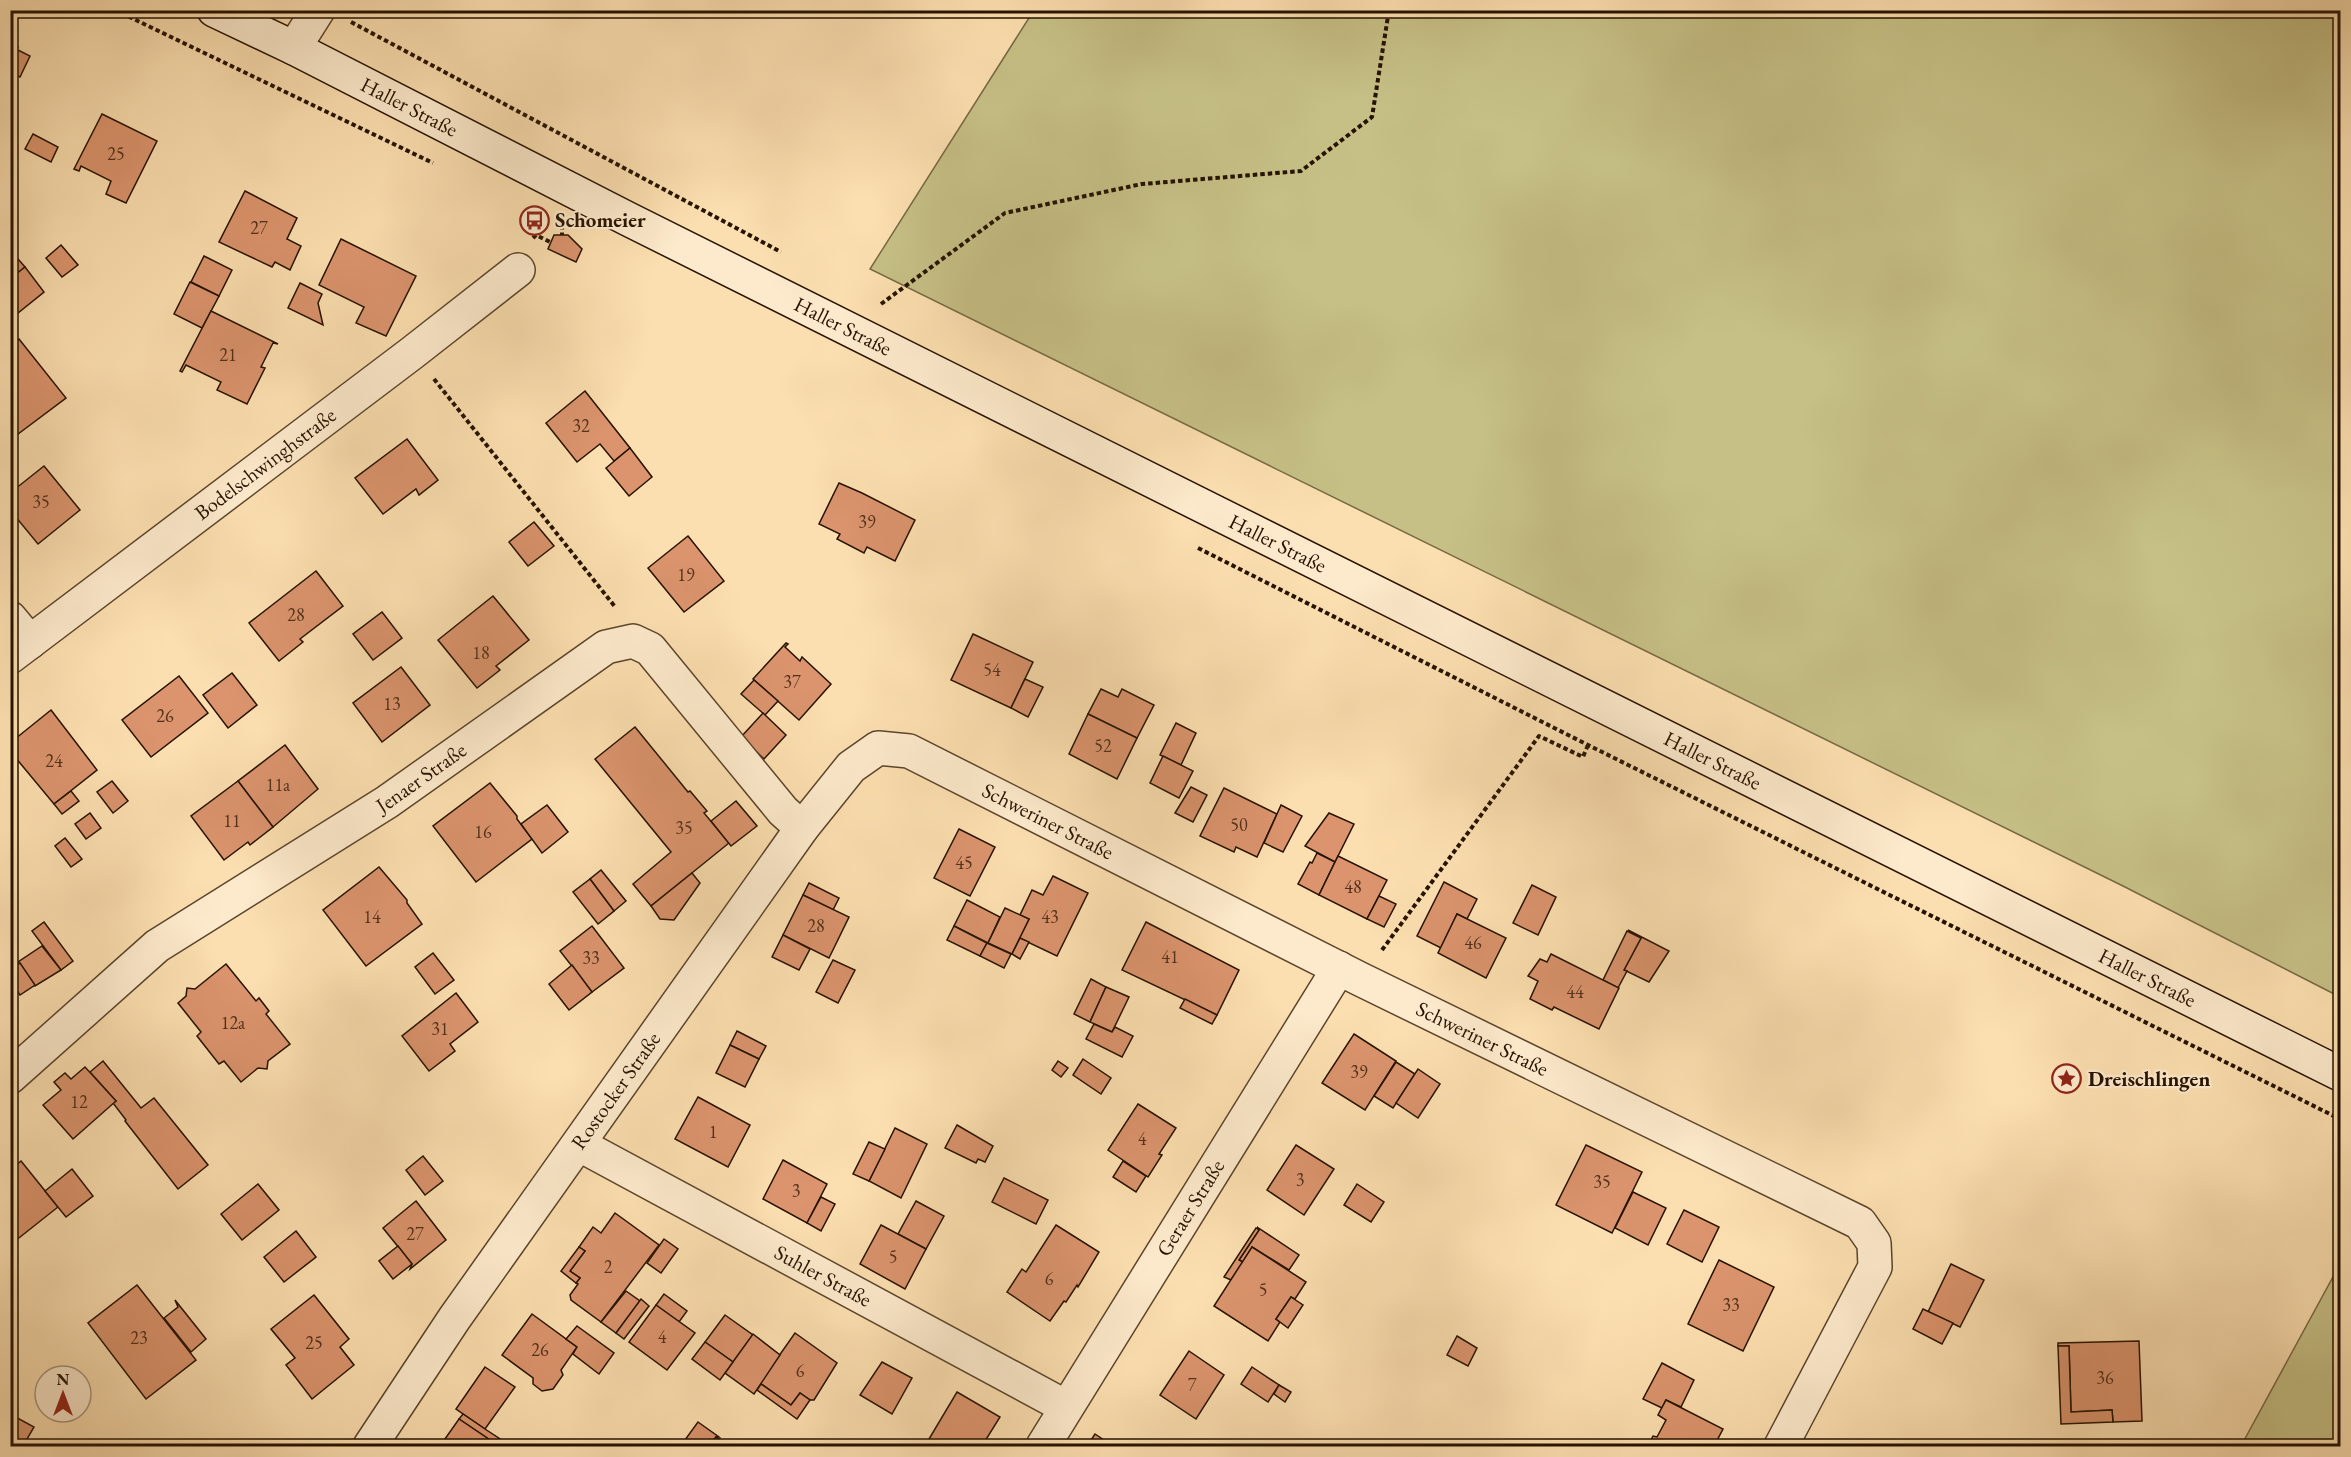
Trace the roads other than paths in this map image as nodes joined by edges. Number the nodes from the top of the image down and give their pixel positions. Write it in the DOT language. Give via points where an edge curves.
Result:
graph roads {
  1 [pos="214,10"];
  2 [pos="318,10"];
  3 [pos="294,48"];
  4 [pos="518,270"];
  5 [pos="17,639"];
  6 [pos="878,748"];
  7 [pos="802,828"];
  8 [pos="1350,974"];
  9 [pos="2340,1074"];
  10 [pos="10,1077"];
  11 [pos="579,1145"];
  12 [pos="1066,1407"];
  13 [pos="370,1446"];
  14 [pos="1043,1446"];
  15 [pos="1781,1446"];
  1 -- 3 [label="street, Haller Straße"];
  2 -- 3 [label="street"];
  3 -- 9 [label="street, Haller Straße" via="628,219"];
  4 -- 5 [label="street, Bodelschwinghstraße" via="412,353"];
  6 -- 7 [label="street, Rostocker Straße" via="851,767"];
  6 -- 8 [label="street, Schweriner Straße" via="909,751"];
  7 -- 10 [label="street, Jenaer Straße" via="783,811 650,649 633,641 606,647 387,802 158,946"];
  7 -- 11 [label="street, Rostocker Straße"];
  8 -- 12 [label="street, Geraer Straße"];
  8 -- 15 [label="street, Schweriner Straße" via="1860,1223 1874,1243 1875,1267"];
  11 -- 12 [label="street, Suhler Straße"];
  11 -- 13 [label="street, Rostocker Straße" via="454,1319"];
  12 -- 14 [label="street, Geraer Straße"];
}
